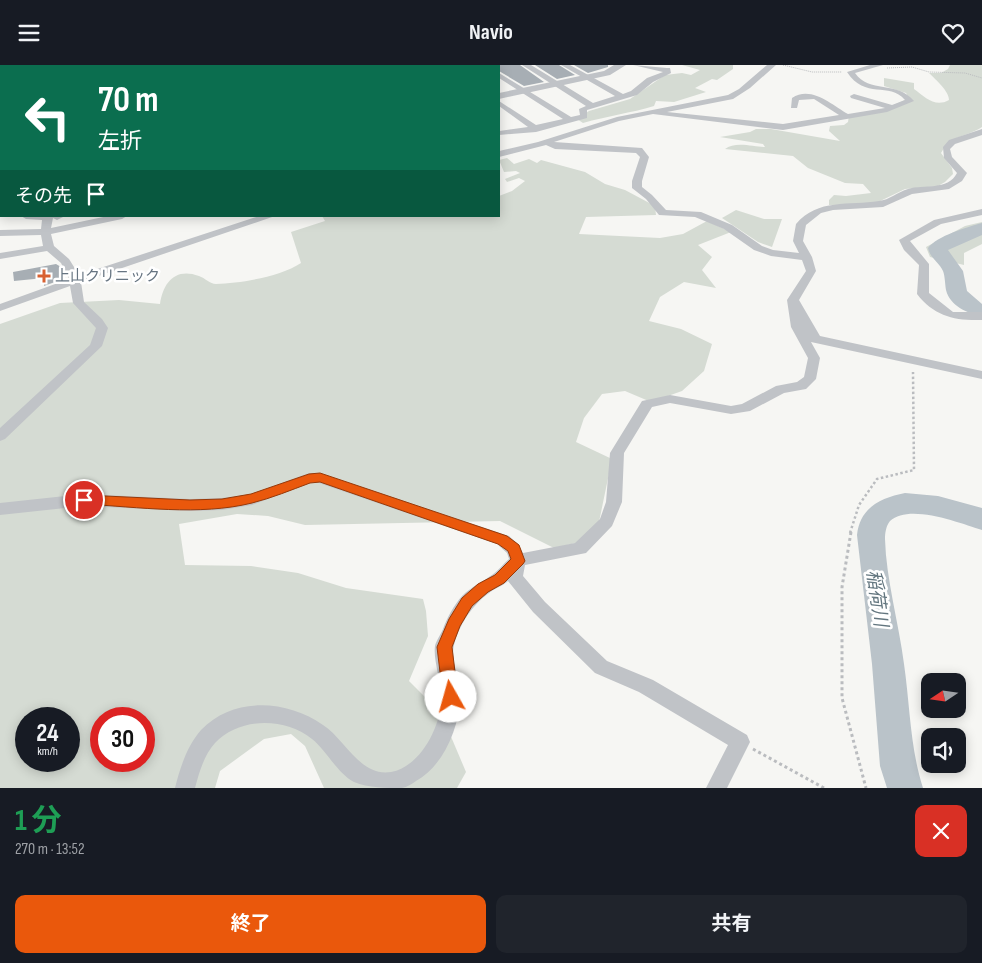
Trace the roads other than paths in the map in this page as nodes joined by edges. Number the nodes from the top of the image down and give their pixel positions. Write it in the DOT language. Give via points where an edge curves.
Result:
graph roads {
  1 [pos="526,65"];
  2 [pos="565,65"];
  3 [pos="621,65"];
  4 [pos="637,65"];
  5 [pos="772,65"];
  6 [pos="882,67"];
  7 [pos="500,76"];
  8 [pos="587,77"];
  9 [pos="557,84"];
  10 [pos="524,91"];
  11 [pos="500,96"];
  12 [pos="854,96"];
  13 [pos="622,97"];
  14 [pos="500,104"];
  15 [pos="794,105"];
  16 [pos="592,106"];
  17 [pos="893,108"];
  18 [pos="656,113"];
  19 [pos="848,117"];
  20 [pos="570,120"];
  21 [pos="536,129"];
  22 [pos="982,132"];
  23 [pos="500,133"];
  24 [pos="546,142"];
  25 [pos="500,154"];
  26 [pos="982,212"];
  27 [pos="55,217"];
  28 [pos="118,217"];
  29 [pos="267,217"];
  30 [pos="44,232"];
  31 [pos="0,233"];
  32 [pos="49,247"];
  33 [pos="0,256"];
  34 [pos="807,257"];
  35 [pos="76,281"];
  36 [pos="793,300"];
  37 [pos="0,308"];
  38 [pos="982,315"];
  39 [pos="815,339"];
  40 [pos="814,358"];
  41 [pos="982,375"];
  42 [pos="0,436"];
  43 [pos="0,509"];
  44 [pos="518,561"];
  45 [pos="185,788"];
  46 [pos="716,788"];
  1 -- 9 [label="street"];
  2 -- 8 [label="street"];
  3 -- 8 [label="street"];
  4 -- 13 [label="street" via="667,70 667,73"];
  5 -- 18 [label="street" via="736,95"];
  6 -- 17 [label="street" via="851,72 854,81 862,85 899,92 909,99 907,103"];
  7 -- 10 [label="street"];
  8 -- 9 [label="street"];
  8 -- 13 [label="street"];
  9 -- 10 [label="street"];
  9 -- 16 [label="street"];
  10 -- 11 [label="street"];
  10 -- 20 [label="street"];
  12 -- 17 [label="street"];
  13 -- 16 [label="street"];
  14 -- 21 [label="street"];
  15 -- 19 [label="street" via="796,98 816,97"];
  16 -- 20 [label="street" via="583,109 584,116"];
  17 -- 19 [label="street"];
  18 -- 19 [label="street" via="783,127"];
  18 -- 24 [label="street" via="618,119"];
  20 -- 21 [label="street"];
  21 -- 23 [label="street"];
  22 -- 34 [label="street" via="952,142 946,149 948,158 962,173 959,179 946,187 910,191 883,204 832,207 810,215 802,224 798,241"];
  24 -- 25 [label="street"];
  24 -- 34 [label="street" via="639,150 645,157 637,188 663,213 697,214 728,227 765,251"];
  26 -- 38 [label="street" via="938,222 904,240 924,264 923,294 941,312 964,317"];
  27 -- 30 [label="street"];
  28 -- 30 [label="street"];
  29 -- 35 [label="street"];
  30 -- 31 [label="street"];
  30 -- 32 [label="street"];
  32 -- 33 [label="street"];
  32 -- 35 [label="street" via="56,251"];
  34 -- 36 [label="street" via="811,271"];
  35 -- 37 [label="street"];
  35 -- 42 [label="street" via="75,296 102,328 98,343"];
  36 -- 39 [label="street"];
  36 -- 40 [label="street" via="797,327"];
  39 -- 40 [label="street" via="820,355"];
  39 -- 41 [label="street"];
  40 -- 44 [label="street" via="810,379 745,407 731,410 670,399 648,404 617,453 614,501 607,521 580,549"];
  43 -- 44 [label="street" via="84,500 222,504 252,499 320,478 503,540 514,549"];
  44 -- 45 [label="street" via="467,602 454,623 444,647 451,697 448,716 439,744 420,768 395,782 377,783 359,775 318,732 284,715 264,714 229,721 208,737 190,767"];
  44 -- 46 [label="street" via="515,579 601,667 646,686 740,742"];
}
